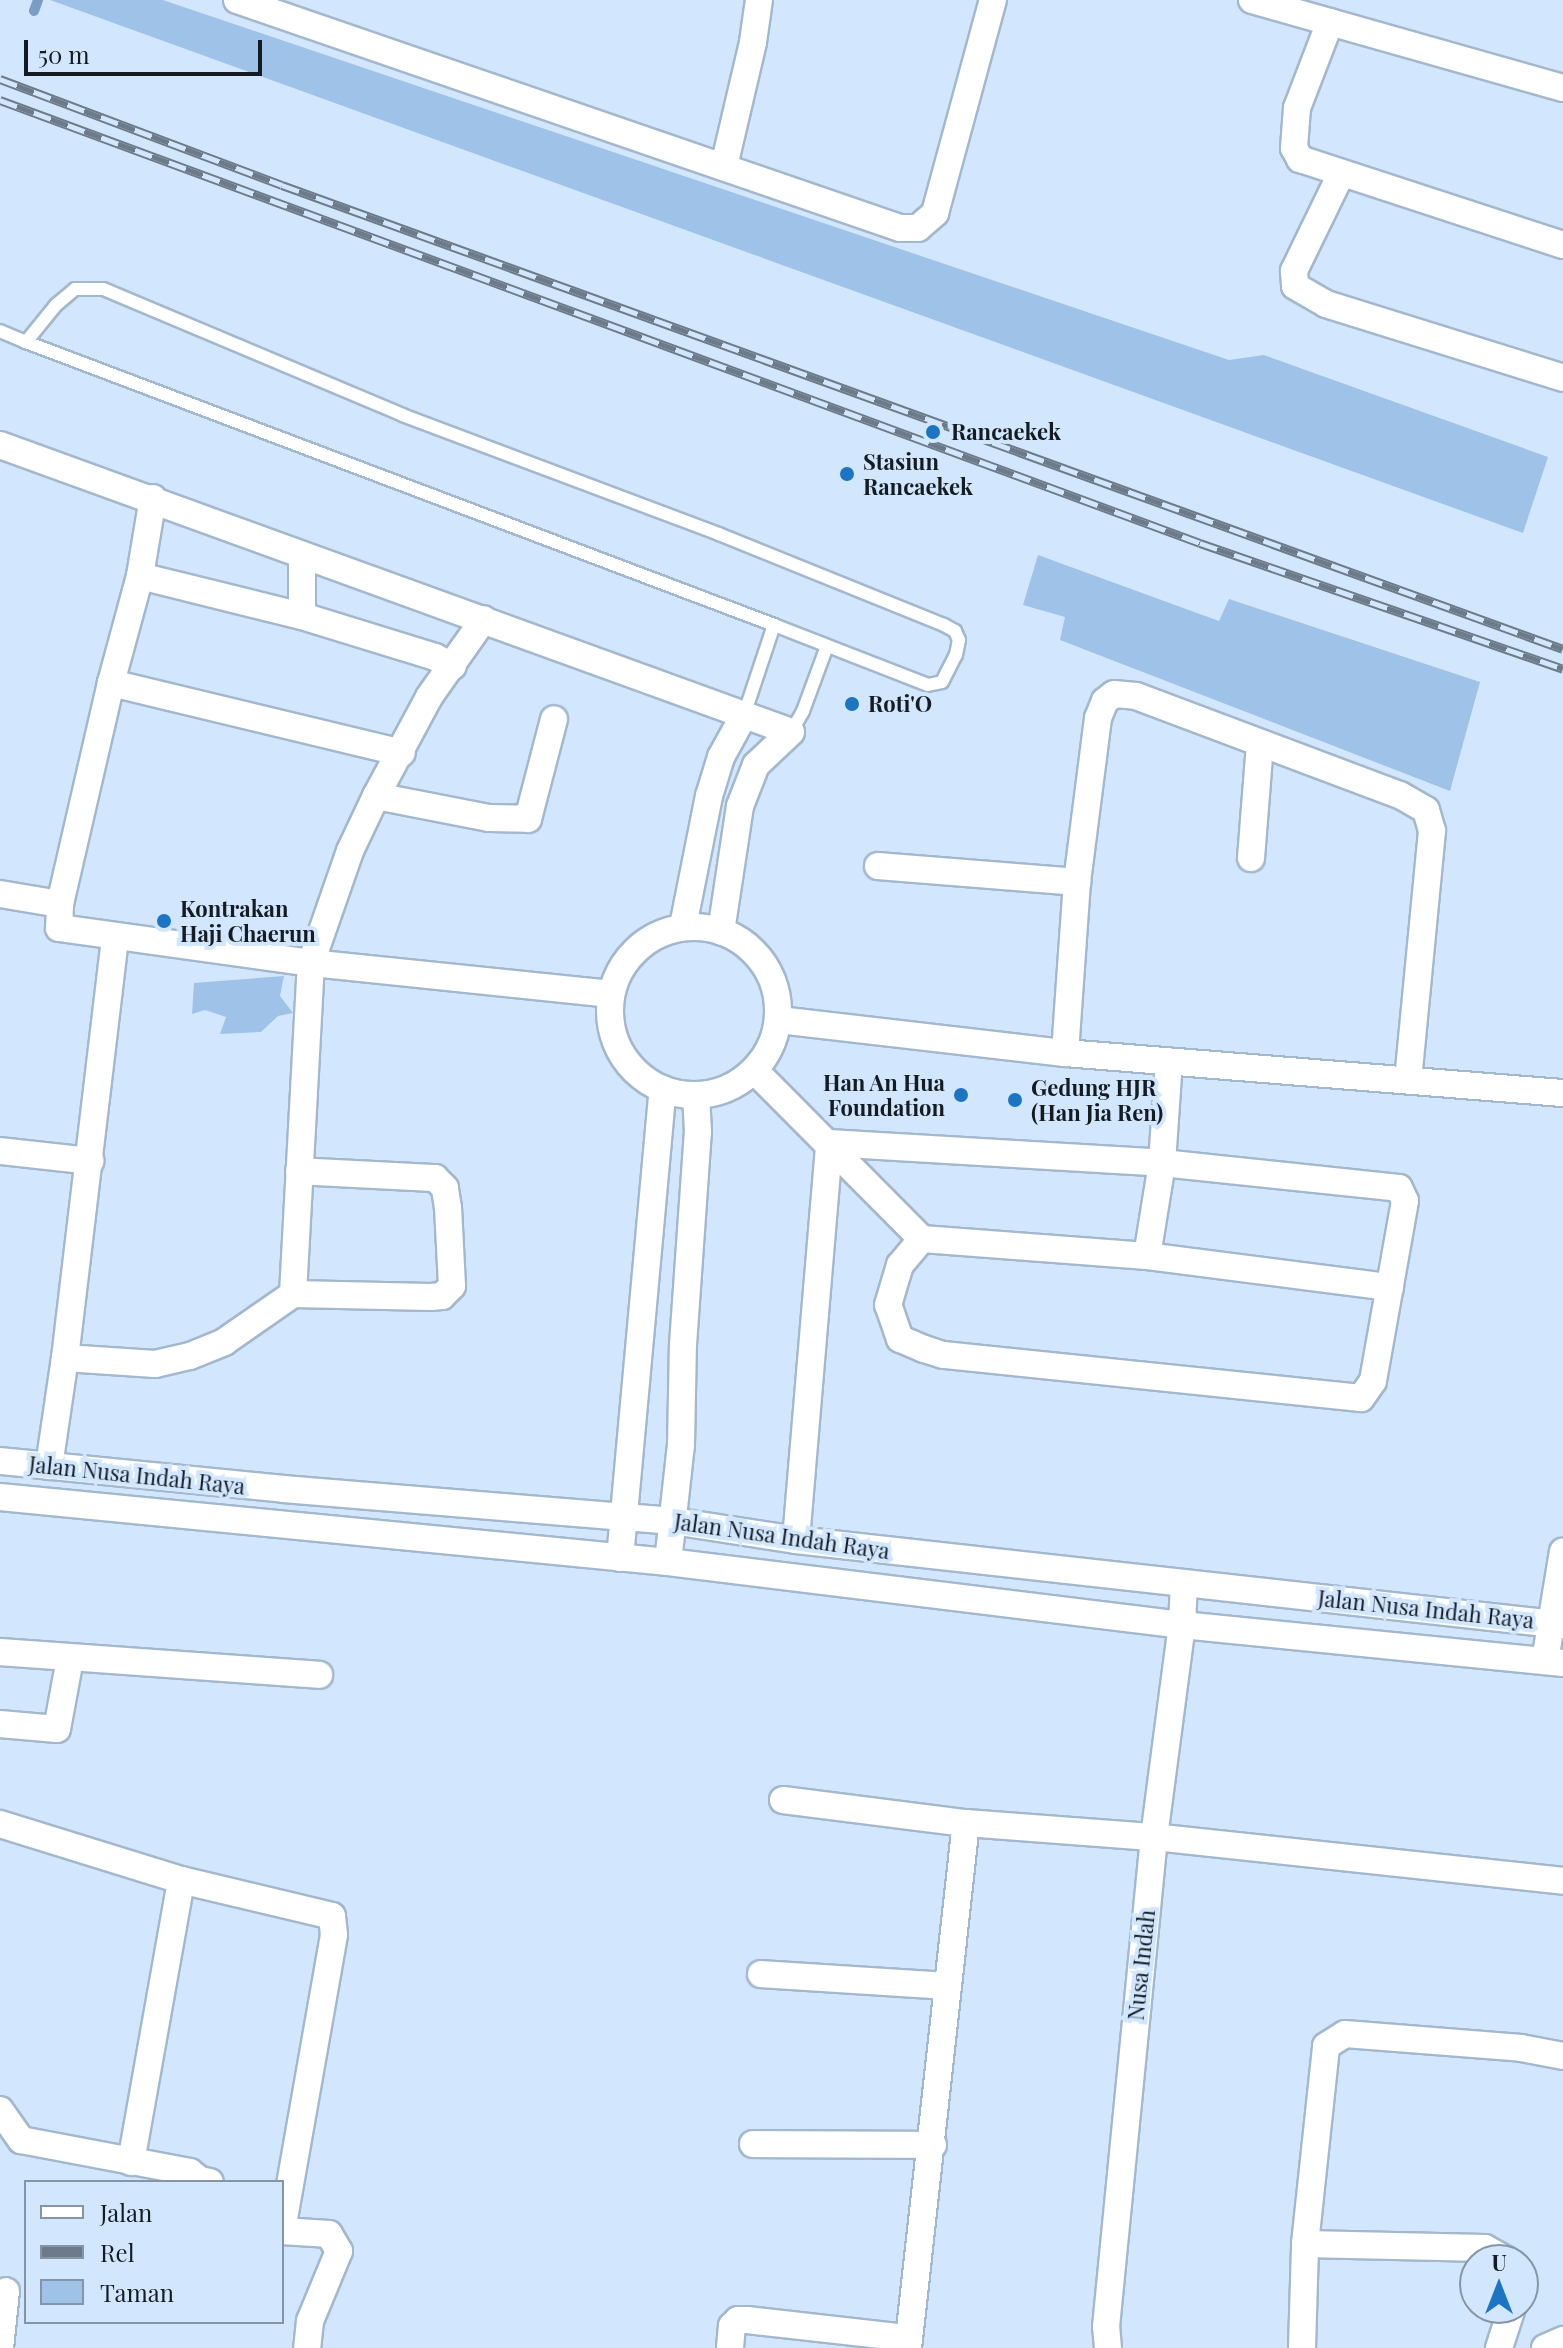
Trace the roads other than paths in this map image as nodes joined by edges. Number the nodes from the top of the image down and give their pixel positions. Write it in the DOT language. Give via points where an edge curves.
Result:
graph roads {
  1 [pos="237,0"];
  2 [pos="759,0"];
  3 [pos="993,0"];
  4 [pos="1252,0"];
  5 [pos="1330,22"];
  6 [pos="1563,88"];
  7 [pos="724,166"];
  8 [pos="1341,174"];
  9 [pos="1563,245"];
  10 [pos="0,331"];
  11 [pos="26,342"];
  12 [pos="1563,378"];
  13 [pos="0,445"];
  14 [pos="153,498"];
  15 [pos="302,557"];
  16 [pos="140,576"];
  17 [pos="302,616"];
  18 [pos="484,619"];
  19 [pos="774,625"];
  20 [pos="827,646"];
  21 [pos="453,666"];
  22 [pos="111,683"];
  23 [pos="744,715"];
  24 [pos="554,719"];
  25 [pos="791,732"];
  26 [pos="1260,743"];
  27 [pos="402,753"];
  28 [pos="376,796"];
  29 [pos="1251,858"];
  30 [pos="878,866"];
  31 [pos="1077,882"];
  32 [pos="0,894"];
  33 [pos="60,904"];
  34 [pos="683,926"];
  35 [pos="721,932"];
  36 [pos="115,937"];
  37 [pos="311,963"];
  38 [pos="610,994"];
  39 [pos="779,1020"];
  40 [pos="1065,1053"];
  41 [pos="1169,1061"];
  42 [pos="755,1071"];
  43 [pos="1408,1080"];
  44 [pos="663,1089"];
  45 [pos="1563,1093"];
  46 [pos="696,1095"];
  47 [pos="829,1143"];
  48 [pos="0,1151"];
  49 [pos="90,1161"];
  50 [pos="1162,1163"];
  51 [pos="299,1171"];
  52 [pos="922,1239"];
  53 [pos="1147,1256"];
  54 [pos="1390,1287"];
  55 [pos="293,1294"];
  56 [pos="65,1358"];
  57 [pos="0,1461"];
  58 [pos="49,1466"];
  59 [pos="284,1489"];
  60 [pos="0,1497"];
  61 [pos="623,1518"];
  62 [pos="673,1521"];
  63 [pos="281,1525"];
  64 [pos="796,1540"];
  65 [pos="1563,1551"];
  66 [pos="620,1558"];
  67 [pos="668,1562"];
  68 [pos="1184,1583"];
  69 [pos="1558,1624"];
  70 [pos="1182,1625"];
  71 [pos="0,1652"];
  72 [pos="70,1659"];
  73 [pos="1554,1662"];
  74 [pos="319,1675"];
  75 [pos="0,1724"];
  76 [pos="783,1800"];
  77 [pos="966,1823"];
  78 [pos="0,1824"];
  79 [pos="1154,1837"];
  80 [pos="181,1880"];
  81 [pos="1563,1881"];
  82 [pos="761,1974"];
  83 [pos="947,1986"];
  84 [pos="1563,2056"];
  85 [pos="0,2110"];
  86 [pos="753,2144"];
  87 [pos="933,2145"];
  88 [pos="131,2162"];
  89 [pos="200,2180"];
  90 [pos="284,2221"];
  91 [pos="284,2231"];
  92 [pos="1305,2244"];
  93 [pos="1459,2247"];
  94 [pos="6,2291"];
  95 [pos="1507,2324"];
  96 [pos="1563,2340"];
  97 [pos="908,2343"];
  98 [pos="0,2348"];
  99 [pos="307,2348"];
  100 [pos="730,2348"];
  101 [pos="1108,2348"];
  102 [pos="1302,2348"];
  103 [pos="1499,2348"];
  104 [pos="1545,2348"];
  1 -- 7 [label="street"];
  2 -- 7 [label="street"];
  3 -- 7 [label="street" via="935,213 918,228 900,228"];
  4 -- 5 [label="street"];
  5 -- 6 [label="street"];
  5 -- 8 [label="street" via="1297,108 1294,148 1300,159"];
  8 -- 9 [label="street"];
  8 -- 12 [label="street" via="1294,271 1295,286 1326,304"];
  10 -- 11 [label="lane"];
  11 -- 19 [label="lane"];
  11 -- 20 [label="lane" via="75,289 103,289 403,415 944,625 959,640 949,673 942,682 928,685"];
  13 -- 14 [label="street"];
  14 -- 15 [label="street"];
  14 -- 16 [label="street"];
  15 -- 17 [label="street"];
  15 -- 18 [label="street"];
  16 -- 17 [label="street"];
  16 -- 22 [label="street"];
  17 -- 21 [label="street"];
  18 -- 21 [label="street"];
  18 -- 23 [label="street"];
  19 -- 20 [label="lane"];
  19 -- 23 [label="lane"];
  20 -- 25 [label="lane"];
  21 -- 27 [label="street" via="429,697"];
  22 -- 27 [label="street"];
  22 -- 33 [label="street"];
  23 -- 25 [label="street"];
  23 -- 34 [label="street" via="721,757 709,796"];
  24 -- 28 [label="street" via="528,819 489,818"];
  25 -- 35 [label="street" via="756,765 740,806"];
  26 -- 29 [label="street"];
  26 -- 31 [label="street" via="1136,696 1114,694 1098,718"];
  26 -- 43 [label="street" via="1400,795 1426,810 1432,831"];
  27 -- 28 [label="street"];
  28 -- 37 [label="street" via="345,864"];
  30 -- 31 [label="street"];
  31 -- 40 [label="street"];
  32 -- 33 [label="street"];
  33 -- 36 [label="street" via="59,928"];
  34 -- 35 [label="street"];
  34 -- 38 [label="street" via="653,937 635,953 619,971"];
  35 -- 39 [label="street" via="745,943 766,964 777,991"];
  36 -- 37 [label="street"];
  36 -- 49 [label="street"];
  37 -- 38 [label="street"];
  37 -- 51 [label="street"];
  38 -- 44 [label="street" via="615,1043 636,1072"];
  39 -- 40 [label="street"];
  39 -- 42 [label="street" via="771,1048"];
  40 -- 41 [label="street"];
  41 -- 43 [label="street"];
  41 -- 50 [label="street"];
  42 -- 46 [label="street" via="731,1088"];
  42 -- 47 [label="street"];
  43 -- 45 [label="street"];
  44 -- 46 [label="street"];
  44 -- 61 [label="street"];
  46 -- 62 [label="street"];
  47 -- 50 [label="street"];
  47 -- 52 [label="street"];
  47 -- 64 [label="street"];
  48 -- 49 [label="street"];
  49 -- 56 [label="street"];
  50 -- 53 [label="street"];
  50 -- 54 [label="street" via="1399,1188 1405,1201"];
  51 -- 55 [label="street"];
  51 -- 55 [label="street" via="435,1178 445,1188 452,1286 442,1296 431,1297"];
  52 -- 53 [label="street"];
  52 -- 54 [label="street" via="900,1265 888,1305 900,1339 943,1355 1361,1398 1373,1381"];
  53 -- 54 [label="street"];
  55 -- 56 [label="street" via="224,1342 190,1356 155,1364"];
  56 -- 58 [label="street"];
  57 -- 58 [label="street, Jalan Nusa Indah Raya"];
  58 -- 59 [label="street, Jalan Nusa Indah Raya"];
  59 -- 61 [label="street, Jalan Nusa Indah Raya"];
  59 -- 63 [label="street"];
  60 -- 63 [label="street, Jalan Nusa Indah Raya"];
  61 -- 62 [label="street, Jalan Nusa Indah Raya"];
  61 -- 66 [label="street"];
  62 -- 64 [label="street, Jalan Nusa Indah Raya"];
  62 -- 67 [label="street"];
  63 -- 66 [label="street, Jalan Nusa Indah Raya"];
  64 -- 68 [label="street, Jalan Nusa Indah Raya"];
  65 -- 69 [label="street"];
  66 -- 67 [label="street, Jalan Nusa Indah Raya"];
  67 -- 70 [label="street, Jalan Nusa Indah Raya"];
  68 -- 69 [label="street, Jalan Nusa Indah Raya"];
  68 -- 70 [label="street, Nusa Indah"];
  69 -- 73 [label="street"];
  70 -- 73 [label="street, Jalan Nusa Indah Raya"];
  70 -- 79 [label="street, Nusa Indah"];
  71 -- 72 [label="street"];
  72 -- 74 [label="street"];
  72 -- 75 [label="street" via="57,1729"];
  76 -- 77 [label="street"];
  77 -- 79 [label="street"];
  77 -- 83 [label="street"];
  78 -- 80 [label="street"];
  79 -- 81 [label="street"];
  79 -- 101 [label="street, Nusa Indah"];
  80 -- 88 [label="street"];
  80 -- 90 [label="street" via="334,1920"];
  82 -- 83 [label="street"];
  83 -- 87 [label="street"];
  84 -- 92 [label="street" via="1345,2034 1326,2046"];
  85 -- 88 [label="street" via="21,2140"];
  86 -- 87 [label="street"];
  87 -- 97 [label="street"];
  88 -- 89 [label="street" via="190,2172"];
  91 -- 99 [label="street" via="329,2234 339,2251 310,2321"];
  92 -- 93 [label="street"];
  92 -- 102 [label="street"];
  94 -- 98 [label="street"];
  95 -- 103 [label="street"];
  96 -- 104 [label="street"];
  97 -- 100 [label="street" via="738,2320 732,2326"];
}
